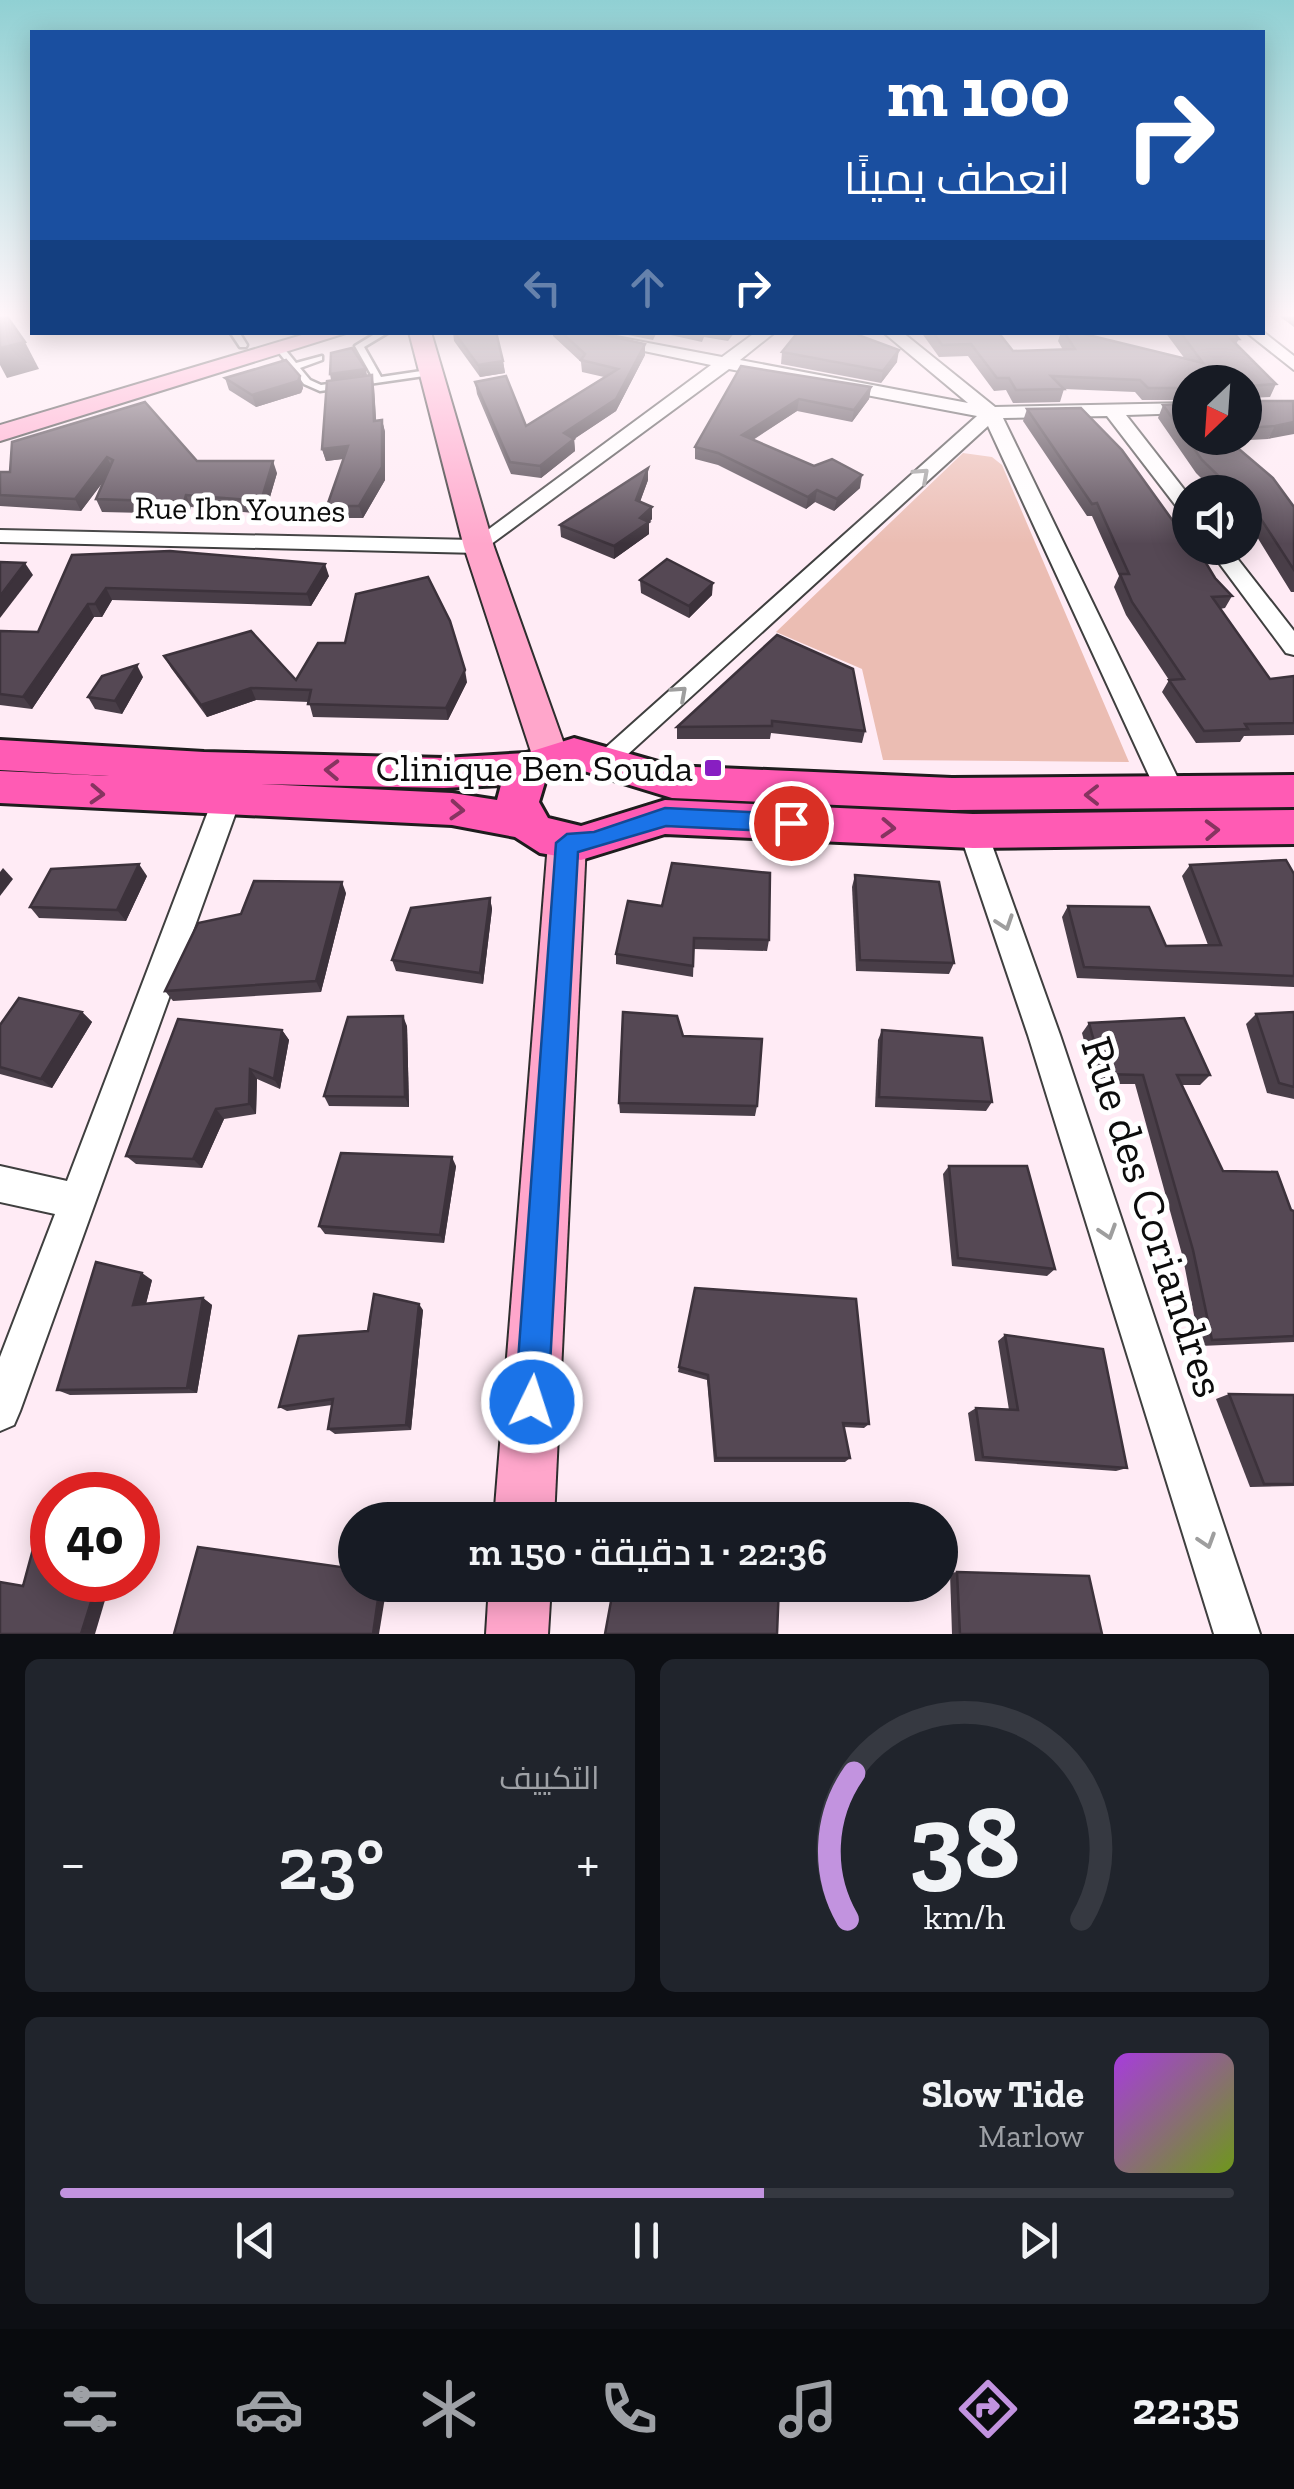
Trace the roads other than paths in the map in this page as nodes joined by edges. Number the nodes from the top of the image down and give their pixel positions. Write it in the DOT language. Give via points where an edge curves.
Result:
graph roads {
  1 [pos="79,391"];
  2 [pos="142,391"];
  3 [pos="433,391"];
  4 [pos="689,391"];
  5 [pos="882,391"];
  6 [pos="966,391"];
  7 [pos="1172,408"];
  8 [pos="1112,410"];
  9 [pos="992,412"];
  10 [pos="0,417"];
  11 [pos="0,433"];
  12 [pos="1172,488"];
  13 [pos="0,536"];
  14 [pos="479,547"];
  15 [pos="1231,565"];
  16 [pos="1294,647"];
  17 [pos="0,754"];
  18 [pos="543,763"];
  19 [pos="616,763"];
  20 [pos="0,787"];
  21 [pos="1294,791"];
  22 [pos="1172,795"];
  23 [pos="226,802"];
  24 [pos="1294,827"];
  25 [pos="617,831"];
  26 [pos="972,832"];
  27 [pos="546,833"];
  28 [pos="0,1184"];
  29 [pos="76,1202"];
  30 [pos="0,1411"];
  31 [pos="525,1502"];
  32 [pos="519,1602"];
  33 [pos="516,1634"];
  34 [pos="1236,1634"];
  1 -- 10 [label="street"];
  2 -- 11 [label="street"];
  3 -- 14 [label="street"];
  4 -- 14 [label="street"];
  5 -- 9 [label="street"];
  6 -- 9 [label="street"];
  7 -- 8 [label="street"];
  8 -- 9 [label="street"];
  8 -- 12 [label="street"];
  19 -- 9 [label="street, one-way"];
  9 -- 22 [label="street"];
  13 -- 14 [label="street, Rue Ibn Younes"];
  14 -- 18 [label="street"];
  15 -- 16 [label="street"];
  18 -- 17 [label="main road, one-way" via="444,774"];
  18 -- 19 [label="main road" via="580,753"];
  18 -- 27 [label="main road" via="518,793"];
  22 -- 19 [label="main road, one-way" via="672,782"];
  19 -- 25 [label="main road" via="634,782 636,803"];
  20 -- 23 [label="main road, one-way"];
  21 -- 22 [label="main road"];
  23 -- 27 [label="main road, one-way" via="452,809"];
  23 -- 29 [label="street"];
  26 -- 24 [label="main road, one-way"];
  25 -- 26 [label="main road, one-way" via="688,817"];
  25 -- 27 [label="main road" via="594,841"];
  26 -- 34 [label="street, Rue des Coriandres, one-way"];
  27 -- 31 [label="street"];
  28 -- 29 [label="street"];
  29 -- 30 [label="street"];
  32 -- 33 [label="street"];
}
